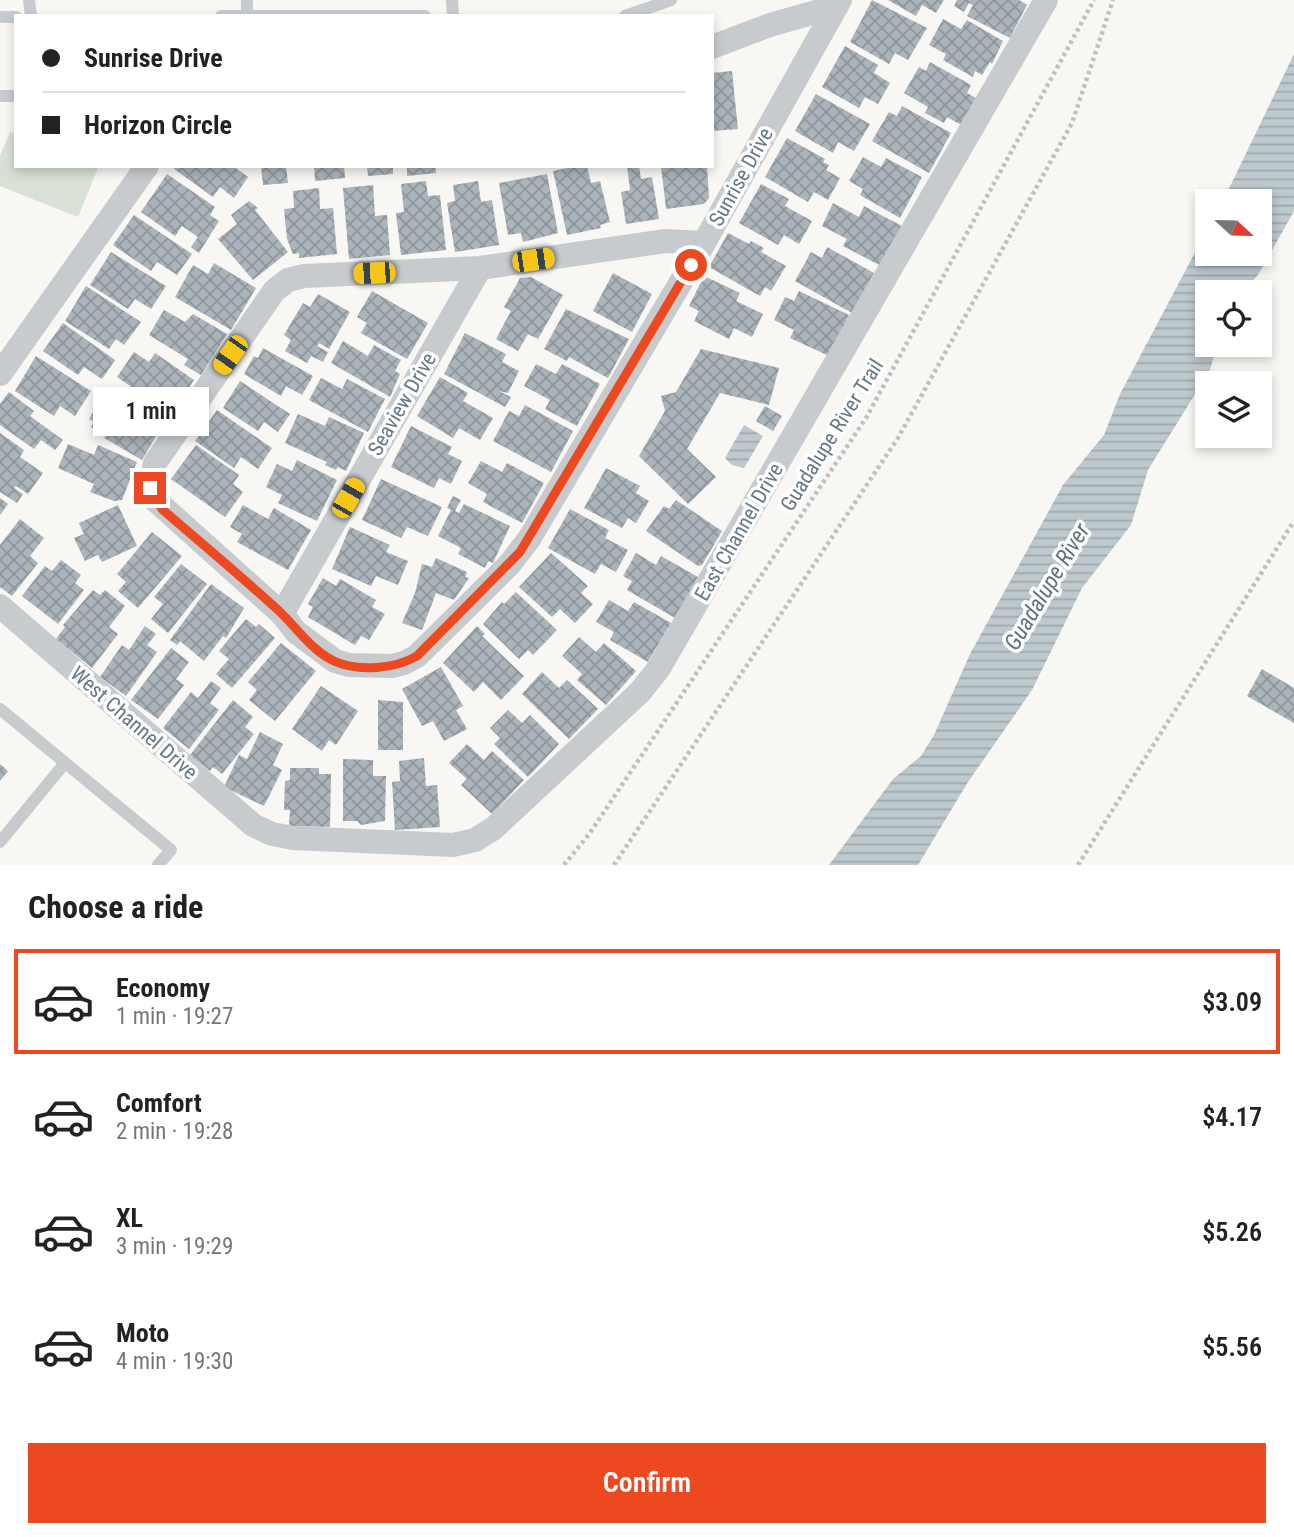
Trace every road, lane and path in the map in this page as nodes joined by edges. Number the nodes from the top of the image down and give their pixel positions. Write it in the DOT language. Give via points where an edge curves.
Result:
graph roads {
  1 [pos="671,0"];
  2 [pos="1046,0"];
  3 [pos="1094,0"];
  4 [pos="1113,0"];
  5 [pos="839,3"];
  6 [pos="631,14"];
  7 [pos="714,46"];
  8 [pos="146,168"];
  9 [pos="704,243"];
  10 [pos="480,268"];
  11 [pos="0,374"];
  12 [pos="1294,521"];
  13 [pos="0,606"];
  14 [pos="282,614"];
  15 [pos="0,709"];
  16 [pos="65,763"];
  17 [pos="272,834"];
  18 [pos="0,842"];
  19 [pos="158,865"];
  20 [pos="564,865"];
  21 [pos="614,865"];
  22 [pos="1078,865"];
  1 -- 6 [label="lane"];
  2 -- 17 [label="street, East Channel Drive" via="674,643 640,692 494,828 475,840 453,845"];
  3 -- 20 [label="path, Guadalupe River Trail" via="866,418 590,833"];
  4 -- 21 [label="path" via="1072,123 898,439"];
  5 -- 7 [label="street"];
  5 -- 9 [label="street, Sunrise Drive"];
  8 -- 11 [label="street"];
  9 -- 10 [label="street" via="666,241"];
  9 -- 14 [label="street, Sunrise Drive" via="520,552 417,656 392,666 335,662 296,632"];
  10 -- 14 [label="street, Seaview Drive"];
  10 -- 14 [label="street" via="288,280 275,291 155,463 150,488 162,509"];
  12 -- 22 [label="path"];
  13 -- 17 [label="street, West Channel Drive" via="235,812"];
  15 -- 16 [label="lane"];
  16 -- 18 [label="lane"];
  16 -- 19 [label="lane" via="171,850"];
}
